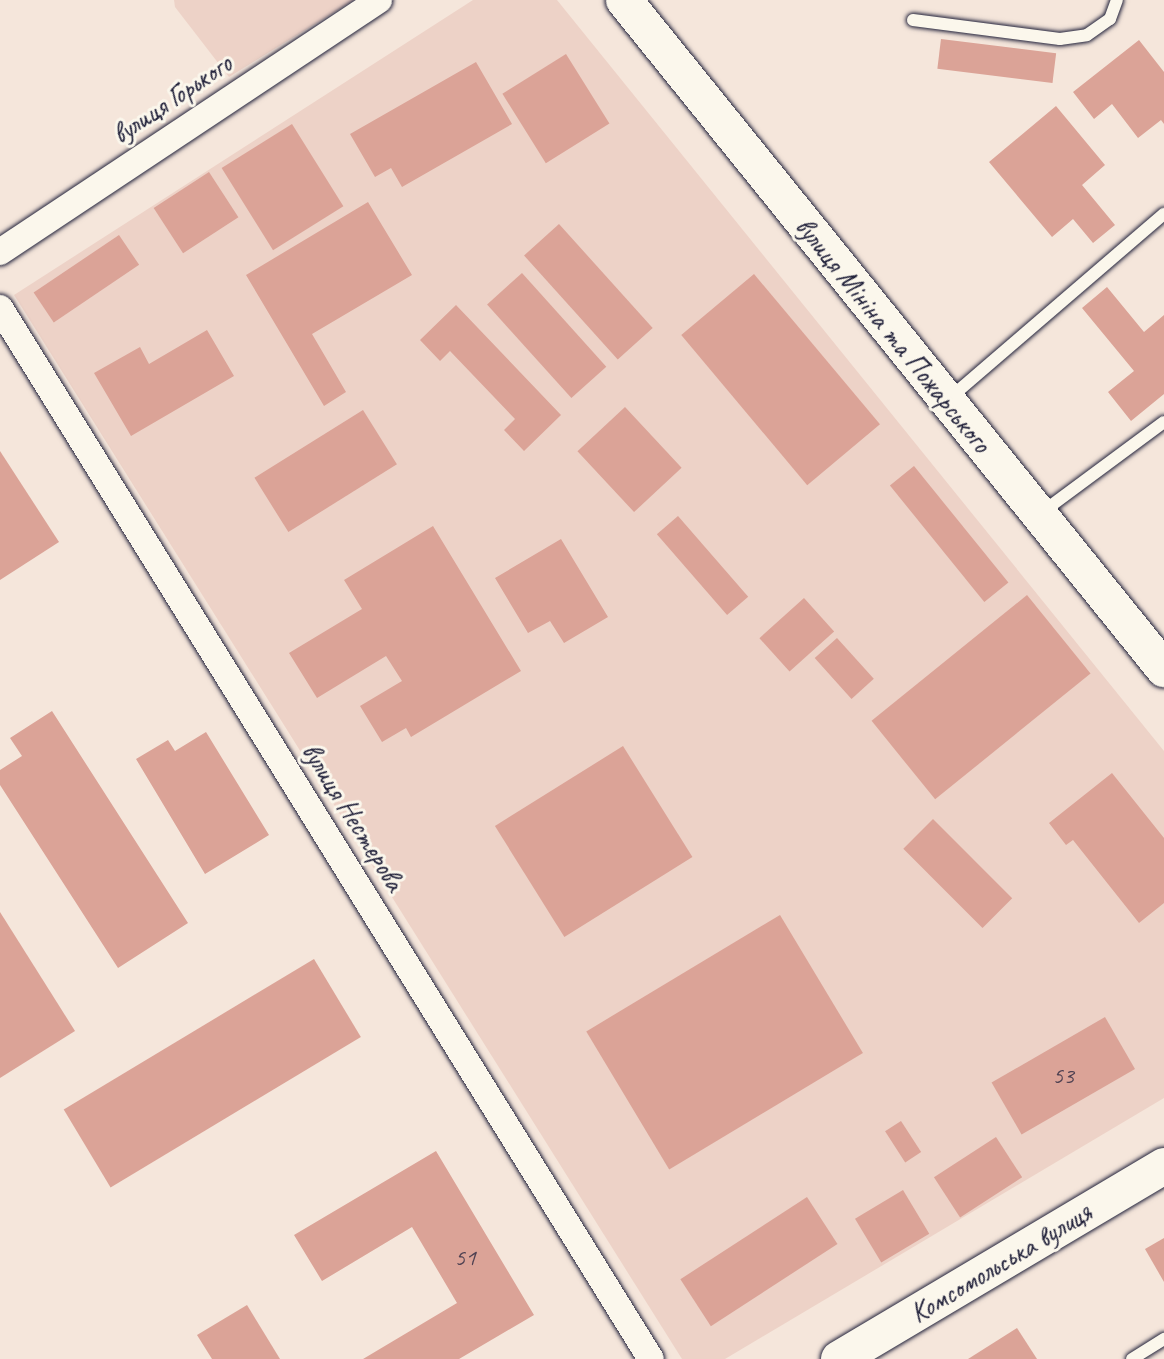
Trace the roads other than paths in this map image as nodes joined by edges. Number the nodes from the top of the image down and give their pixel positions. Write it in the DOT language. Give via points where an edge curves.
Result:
graph roads {
  1 [pos="379,0"];
  2 [pos="624,0"];
  3 [pos="1117,0"];
  4 [pos="913,20"];
  5 [pos="1164,214"];
  6 [pos="0,252"];
  7 [pos="0,308"];
  8 [pos="946,402"];
  9 [pos="1164,422"];
  10 [pos="1038,515"];
  11 [pos="1161,657"];
  12 [pos="1164,1166"];
  13 [pos="1164,1339"];
  14 [pos="651,1359"];
  15 [pos="839,1359"];
  16 [pos="1132,1359"];
  1 -- 6 [label="street, вулиця Горького"];
  2 -- 8 [label="street, вулиця Мініна та Пожарського"];
  3 -- 4 [label="lane" via="1110,19 1087,35 1060,39"];
  5 -- 8 [label="lane"];
  7 -- 14 [label="street, вулиця Нестерова"];
  8 -- 10 [label="street, вулиця Мініна та Пожарського"];
  9 -- 10 [label="lane"];
  10 -- 11 [label="street, вулиця Мініна та Пожарського"];
  12 -- 15 [label="street, Комсомольська вулиця"];
  13 -- 16 [label="lane"];
}
